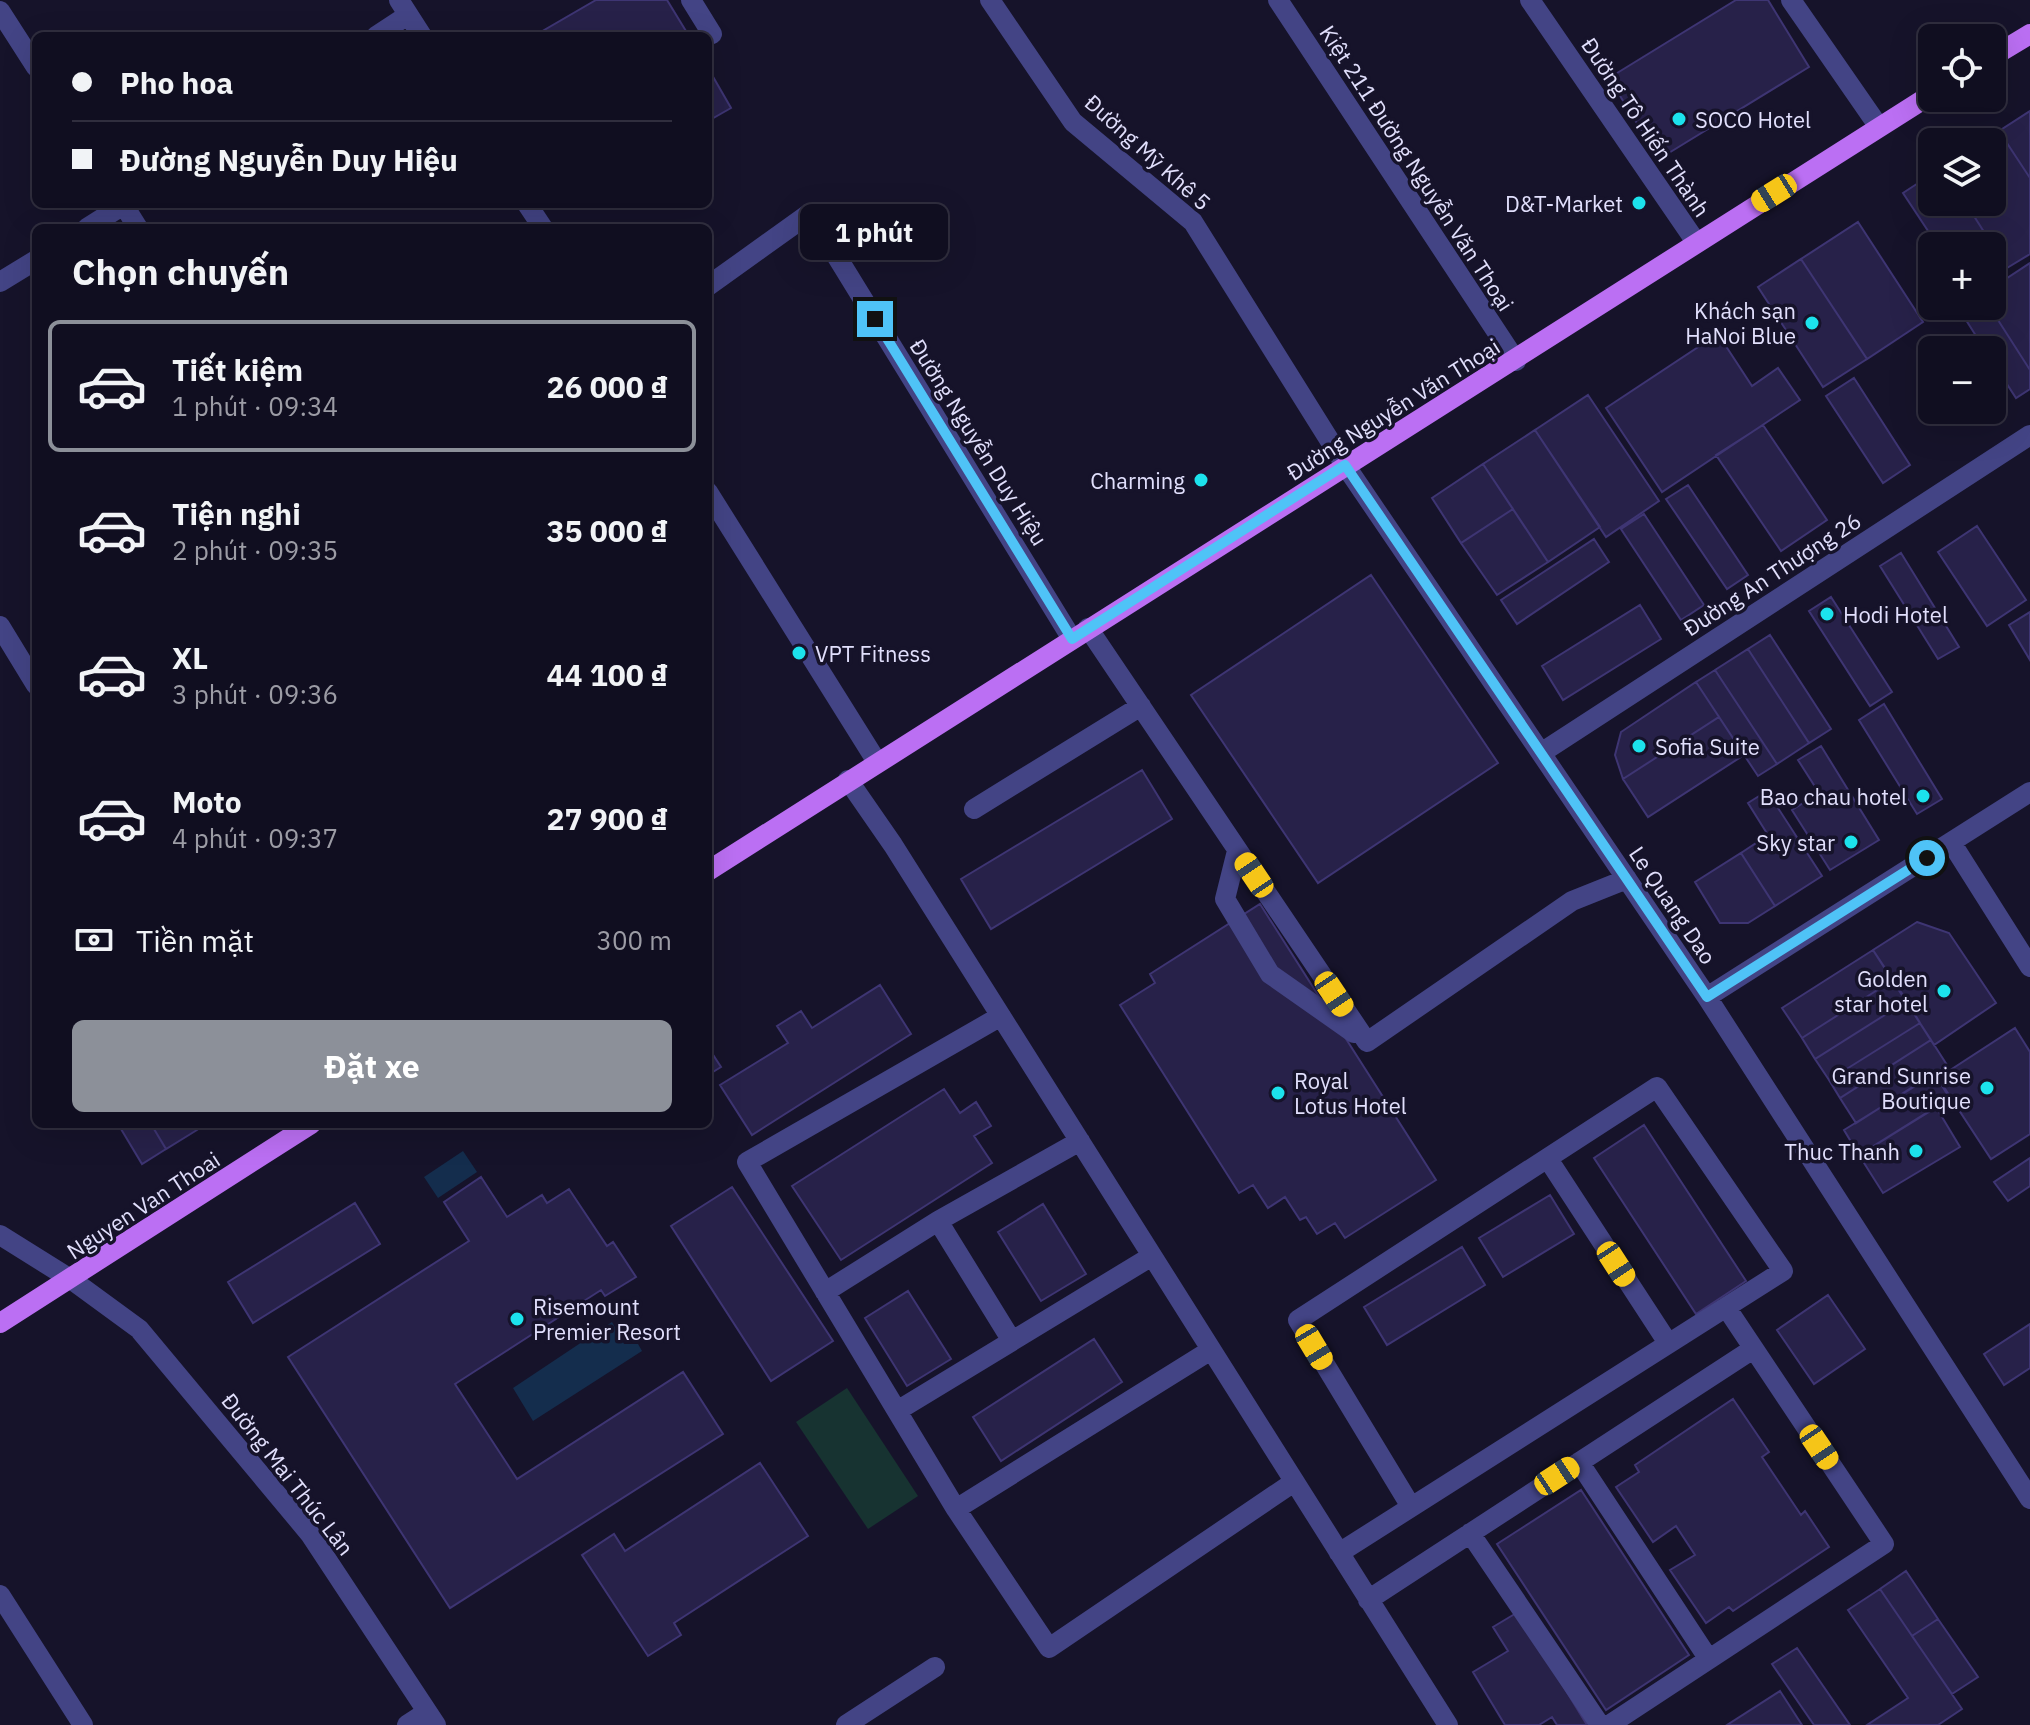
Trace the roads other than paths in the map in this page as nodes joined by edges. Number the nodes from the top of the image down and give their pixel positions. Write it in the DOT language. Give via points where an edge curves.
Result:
graph roads {
  1 [pos="691,0"];
  2 [pos="990,0"];
  3 [pos="1278,0"];
  4 [pos="1530,0"];
  5 [pos="1791,0"];
  6 [pos="404,7"];
  7 [pos="0,11"];
  8 [pos="380,32"];
  9 [pos="420,32"];
  10 [pos="711,32"];
  11 [pos="2030,34"];
  12 [pos="2006,49"];
  13 [pos="32,61"];
  14 [pos="1918,103"];
  15 [pos="1879,127"];
  16 [pos="118,208"];
  17 [pos="93,224"];
  18 [pos="1696,242"];
  19 [pos="32,262"];
  20 [pos="0,282"];
  21 [pos="712,283"];
  22 [pos="1516,361"];
  23 [pos="2030,435"];
  24 [pos="1345,465"];
  25 [pos="712,498"];
  26 [pos="0,626"];
  27 [pos="1080,634"];
  28 [pos="32,678"];
  29 [pos="1141,706"];
  30 [pos="1541,753"];
  31 [pos="877,762"];
  32 [pos="848,780"];
  33 [pos="2030,792"];
  34 [pos="974,809"];
  35 [pos="1951,842"];
  36 [pos="1237,851"];
  37 [pos="712,868"];
  38 [pos="1627,879"];
  39 [pos="2030,967"];
  40 [pos="1707,997"];
  41 [pos="1001,1016"];
  42 [pos="1367,1042"];
  43 [pos="302,1128"];
  44 [pos="1080,1141"];
  45 [pos="1548,1159"];
  46 [pos="938,1221"];
  47 [pos="0,1235"];
  48 [pos="1152,1256"];
  49 [pos="72,1280"];
  50 [pos="825,1292"];
  51 [pos="1726,1307"];
  52 [pos="0,1323"];
  53 [pos="1012,1341"];
  54 [pos="1668,1343"];
  55 [pos="1753,1349"];
  56 [pos="1211,1350"];
  57 [pos="897,1411"];
  58 [pos="1579,1462"];
  59 [pos="1294,1482"];
  60 [pos="2030,1499"];
  61 [pos="1410,1505"];
  62 [pos="956,1509"];
  63 [pos="1470,1533"];
  64 [pos="1339,1553"];
  65 [pos="0,1595"];
  66 [pos="1368,1600"];
  67 [pos="1708,1658"];
  68 [pos="935,1667"];
  69 [pos="431,1718"];
  70 [pos="83,1725"];
  71 [pos="407,1725"];
  72 [pos="846,1725"];
  73 [pos="1448,1725"];
  74 [pos="1600,1725"];
  75 [pos="1609,1725"];
  1 -- 10 [label="street"];
  2 -- 24 [label="street, Đường Mỹ Khê 5" via="1073,122 1193,222"];
  3 -- 22 [label="street, Kiệt 211 Đường Nguyễn Văn Thoại"];
  4 -- 18 [label="street, Đường Tô Hiến Thành"];
  5 -- 15 [label="street"];
  6 -- 8 [label="street"];
  6 -- 9 [label="street"];
  7 -- 13 [label="street"];
  11 -- 12 [label="main road"];
  14 -- 15 [label="main road, Đường Nguyễn Văn Thoại"];
  15 -- 18 [label="main road, Đường Nguyễn Văn Thoại"];
  16 -- 17 [label="street"];
  18 -- 22 [label="main road, Đường Nguyễn Văn Thoại"];
  19 -- 20 [label="street"];
  21 -- 27 [label="street, Đường Nguyễn Duy Hiệu" via="810,213"];
  22 -- 24 [label="main road, Đường Nguyễn Văn Thoại"];
  23 -- 30 [label="street, Đường An Thượng 26"];
  24 -- 27 [label="main road, Đường Nguyễn Văn Thoại"];
  24 -- 30 [label="street, Le Quang Dao"];
  25 -- 31 [label="street"];
  26 -- 28 [label="street"];
  27 -- 29 [label="street"];
  27 -- 31 [label="main road, Đường Nguyễn Văn Thoại"];
  29 -- 34 [label="street"];
  29 -- 36 [label="street"];
  30 -- 38 [label="street, Le Quang Dao"];
  31 -- 32 [label="main road"];
  32 -- 37 [label="main road"];
  32 -- 41 [label="street"];
  33 -- 35 [label="street"];
  35 -- 39 [label="street"];
  35 -- 40 [label="street"];
  36 -- 42 [label="street"];
  36 -- 42 [label="street" via="1225,899 1270,974"];
  38 -- 40 [label="street, Le Quang Dao"];
  38 -- 42 [label="street" via="1572,901"];
  40 -- 60 [label="street, Le Quang Dao"];
  41 -- 44 [label="street"];
  41 -- 50 [label="street" via="747,1162"];
  43 -- 49 [label="main road, Nguyen Van Thoai"];
  44 -- 46 [label="street"];
  44 -- 48 [label="street"];
  45 -- 51 [label="street" via="1657,1087 1783,1271"];
  45 -- 54 [label="street"];
  45 -- 61 [label="street" via="1298,1320"];
  46 -- 50 [label="street"];
  46 -- 53 [label="street"];
  47 -- 49 [label="street, Đường Mai Thúc Lân"];
  48 -- 53 [label="street"];
  48 -- 56 [label="street"];
  49 -- 52 [label="main road, Nguyen Van Thoai"];
  49 -- 69 [label="street, Đường Mai Thúc Lân" via="139,1329 243,1452 310,1534"];
  50 -- 57 [label="street"];
  51 -- 54 [label="street"];
  51 -- 55 [label="street"];
  53 -- 57 [label="street"];
  54 -- 61 [label="street"];
  55 -- 58 [label="street"];
  55 -- 67 [label="street" via="1884,1544"];
  56 -- 59 [label="street"];
  56 -- 62 [label="street"];
  57 -- 62 [label="street"];
  58 -- 63 [label="street"];
  58 -- 67 [label="street"];
  59 -- 62 [label="street" via="1049,1648"];
  59 -- 64 [label="street"];
  61 -- 64 [label="street"];
  63 -- 66 [label="street"];
  63 -- 74 [label="street"];
  64 -- 66 [label="street"];
  65 -- 70 [label="street"];
  66 -- 73 [label="street"];
  67 -- 75 [label="street"];
  68 -- 72 [label="street"];
  69 -- 71 [label="street"];
}
